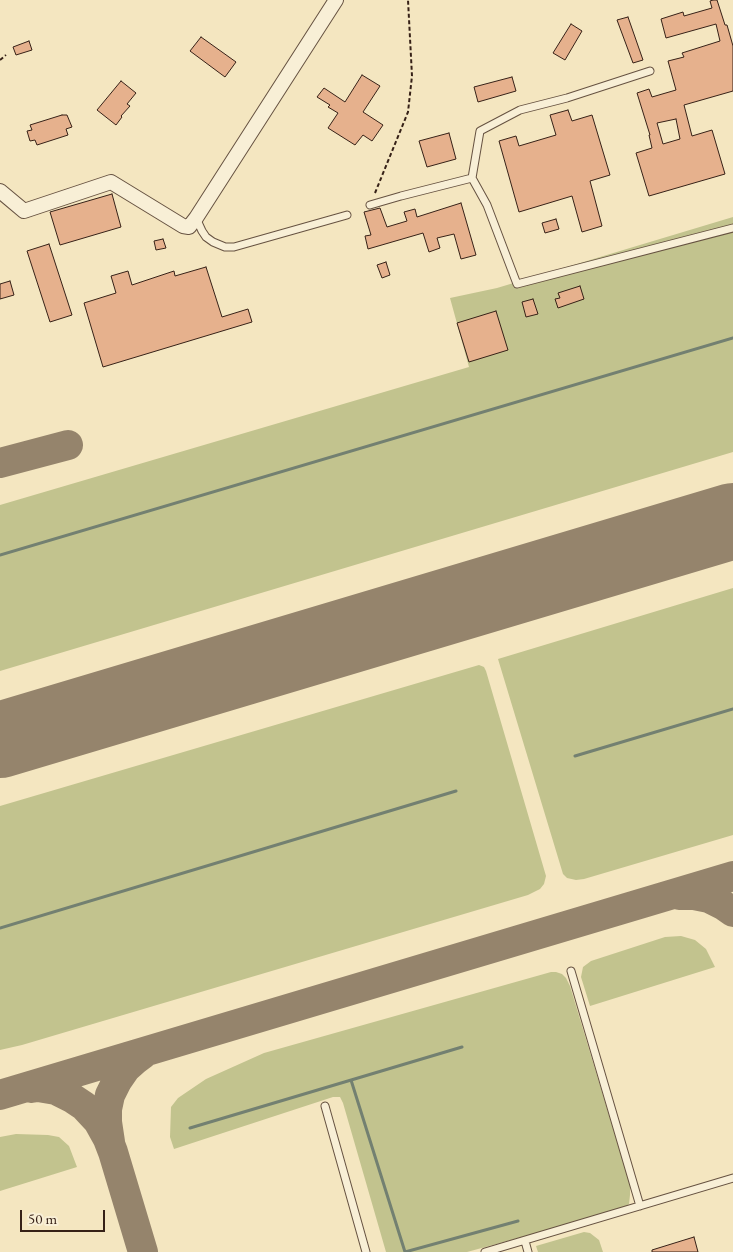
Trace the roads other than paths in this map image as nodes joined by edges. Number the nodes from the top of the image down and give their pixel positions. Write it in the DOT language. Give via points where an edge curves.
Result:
graph roads {
  1 [pos="336,0"];
  2 [pos="650,71"];
  3 [pos="472,178"];
  4 [pos="0,191"];
  5 [pos="370,205"];
  6 [pos="347,215"];
  7 [pos="196,218"];
  8 [pos="733,228"];
  9 [pos="571,971"];
  10 [pos="325,1106"];
  11 [pos="733,1178"];
  12 [pos="640,1206"];
  13 [pos="525,1241"];
  14 [pos="366,1252"];
  15 [pos="485,1252"];
  16 [pos="528,1252"];
  1 -- 7 [label="street"];
  2 -- 3 [label="lane" via="520,110 480,131"];
  3 -- 5 [label="lane"];
  3 -- 8 [label="lane" via="487,206 518,284"];
  4 -- 7 [label="street" via="24,211 111,182 183,226 189,227"];
  6 -- 7 [label="lane" via="234,247 226,247 206,237"];
  9 -- 12 [label="lane"];
  10 -- 14 [label="lane"];
  11 -- 12 [label="lane"];
  12 -- 13 [label="lane"];
  13 -- 15 [label="lane"];
  13 -- 16 [label="lane"];
}
